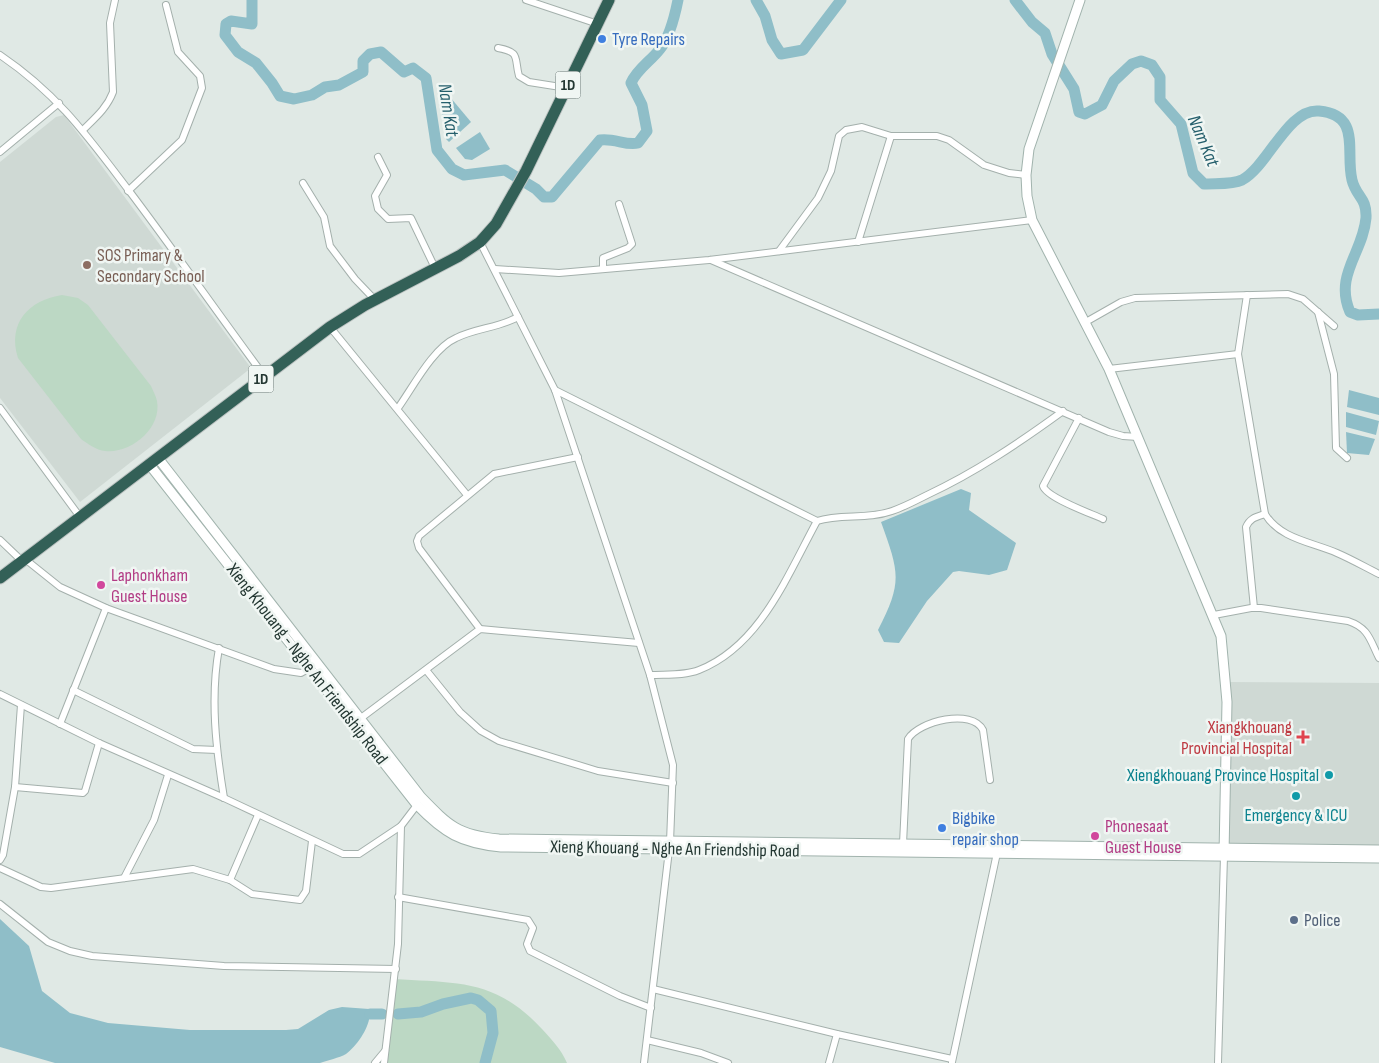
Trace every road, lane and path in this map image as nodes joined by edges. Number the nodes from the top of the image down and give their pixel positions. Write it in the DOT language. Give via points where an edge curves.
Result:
graph roads {
  1 [pos="115,0"];
  2 [pos="526,0"];
  3 [pos="609,0"];
  4 [pos="1080,0"];
  5 [pos="166,5"];
  6 [pos="598,24"];
  7 [pos="498,48"];
  8 [pos="0,55"];
  9 [pos="567,88"];
  10 [pos="59,103"];
  11 [pos="83,130"];
  12 [pos="891,136"];
  13 [pos="0,152"];
  14 [pos="378,157"];
  15 [pos="1026,175"];
  16 [pos="303,184"];
  17 [pos="128,191"];
  18 [pos="619,204"];
  19 [pos="1032,220"];
  20 [pos="480,242"];
  21 [pos="858,242"];
  22 [pos="779,251"];
  23 [pos="709,260"];
  24 [pos="435,268"];
  25 [pos="495,269"];
  26 [pos="603,269"];
  27 [pos="1247,295"];
  28 [pos="375,300"];
  29 [pos="1318,311"];
  30 [pos="518,317"];
  31 [pos="1084,323"];
  32 [pos="1334,326"];
  33 [pos="330,327"];
  34 [pos="1238,354"];
  35 [pos="1109,369"];
  36 [pos="264,377"];
  37 [pos="555,390"];
  38 [pos="0,408"];
  39 [pos="398,408"];
  40 [pos="1062,411"];
  41 [pos="1079,418"];
  42 [pos="1138,437"];
  43 [pos="578,457"];
  44 [pos="1347,458"];
  45 [pos="154,461"];
  46 [pos="467,495"];
  47 [pos="1265,514"];
  48 [pos="80,517"];
  49 [pos="1102,518"];
  50 [pos="817,522"];
  51 [pos="0,540"];
  52 [pos="23,560"];
  53 [pos="1379,574"];
  54 [pos="0,578"];
  55 [pos="106,608"];
  56 [pos="1254,608"];
  57 [pos="1214,615"];
  58 [pos="480,629"];
  59 [pos="639,643"];
  60 [pos="219,648"];
  61 [pos="1379,658"];
  62 [pos="310,668"];
  63 [pos="426,670"];
  64 [pos="650,675"];
  65 [pos="73,690"];
  66 [pos="0,694"];
  67 [pos="21,705"];
  68 [pos="357,721"];
  69 [pos="60,724"];
  70 [pos="99,744"];
  71 [pos="217,750"];
  72 [pos="168,775"];
  73 [pos="990,780"];
  74 [pos="673,783"];
  75 [pos="15,787"];
  76 [pos="224,798"];
  77 [pos="416,805"];
  78 [pos="258,815"];
  79 [pos="401,826"];
  80 [pos="312,841"];
  81 [pos="903,844"];
  82 [pos="670,846"];
  83 [pos="997,849"];
  84 [pos="1379,850"];
  85 [pos="1224,852"];
  86 [pos="1379,858"];
  87 [pos="0,860"];
  88 [pos="0,868"];
  89 [pos="124,878"];
  90 [pos="230,880"];
  91 [pos="398,897"];
  92 [pos="0,904"];
  93 [pos="396,969"];
  94 [pos="653,989"];
  95 [pos="651,1008"];
  96 [pos="837,1034"];
  97 [pos="647,1040"];
  98 [pos="386,1050"];
  99 [pos="952,1061"];
  100 [pos="375,1063"];
  101 [pos="384,1063"];
  102 [pos="644,1063"];
  103 [pos="728,1063"];
  104 [pos="829,1063"];
  105 [pos="1218,1063"];
  1 -- 11 [label="street" via="110,23 113,92 110,102"];
  2 -- 6 [label="street"];
  3 -- 6 [label="highway, 1D"];
  4 -- 15 [label="street" via="1029,149"];
  5 -- 17 [label="street" via="178,52 200,76 202,88 182,140"];
  6 -- 9 [label="highway, 1D"];
  7 -- 9 [label="street" via="510,50 517,57 519,76 529,82"];
  8 -- 10 [label="street"];
  9 -- 20 [label="highway, 1D" via="519,184 496,224"];
  10 -- 11 [label="street"];
  10 -- 13 [label="street"];
  11 -- 17 [label="street"];
  12 -- 15 [label="street" via="937,136 949,140 984,165"];
  12 -- 21 [label="street"];
  12 -- 22 [label="street" via="862,127 842,132 825,186"];
  14 -- 24 [label="street" via="387,175 375,196 378,209 388,218 412,218"];
  15 -- 19 [label="street"];
  16 -- 28 [label="street" via="324,217 330,246"];
  17 -- 36 [label="street" via="173,247"];
  18 -- 26 [label="street" via="632,244 603,258"];
  19 -- 21 [label="street"];
  19 -- 31 [label="street"];
  20 -- 24 [label="highway, 1D"];
  20 -- 25 [label="street"];
  21 -- 22 [label="street"];
  22 -- 23 [label="street"];
  23 -- 26 [label="street"];
  23 -- 40 [label="street"];
  24 -- 28 [label="highway, 1D"];
  25 -- 26 [label="street" via="559,273"];
  25 -- 30 [label="street"];
  27 -- 29 [label="street" via="1296,295"];
  27 -- 31 [label="street" via="1135,298 1121,302"];
  27 -- 34 [label="street"];
  28 -- 33 [label="highway, 1D"];
  29 -- 32 [label="street"];
  29 -- 44 [label="street" via="1334,374 1336,448"];
  30 -- 37 [label="street"];
  30 -- 39 [label="street" via="503,325 457,337 442,346"];
  31 -- 35 [label="street"];
  33 -- 36 [label="highway, 1D"];
  33 -- 39 [label="street"];
  34 -- 35 [label="street"];
  34 -- 47 [label="street"];
  35 -- 42 [label="street"];
  36 -- 45 [label="highway, 1D"];
  37 -- 43 [label="street"];
  37 -- 50 [label="street"];
  38 -- 48 [label="street"];
  39 -- 46 [label="street"];
  40 -- 41 [label="street"];
  40 -- 50 [label="street" via="964,478 894,511 872,516 832,516"];
  41 -- 42 [label="street" via="1109,432"];
  41 -- 49 [label="street" via="1043,486 1054,496"];
  42 -- 57 [label="street"];
  43 -- 46 [label="street" via="494,474"];
  43 -- 59 [label="street"];
  45 -- 48 [label="highway, 1D"];
  45 -- 62 [label="street, Xieng Khouang - Nghe An Friendship Road"];
  45 -- 68 [label="street, Xieng Khouang - Nghe An Friendship Road"];
  46 -- 58 [label="street" via="417,541"];
  47 -- 53 [label="street" via="1277,528 1289,535"];
  47 -- 56 [label="street" via="1248,521 1246,527"];
  48 -- 52 [label="highway, 1D"];
  50 -- 64 [label="street" via="753,631 726,657 698,671"];
  51 -- 52 [label="street"];
  52 -- 54 [label="highway, 1D"];
  52 -- 55 [label="street" via="60,587"];
  55 -- 60 [label="street"];
  55 -- 65 [label="street"];
  56 -- 57 [label="street"];
  56 -- 61 [label="street" via="1348,621 1366,631"];
  57 -- 85 [label="street" via="1224,655 1227,702"];
  58 -- 59 [label="street"];
  58 -- 63 [label="street"];
  59 -- 64 [label="street"];
  60 -- 62 [label="street" via="274,670 301,673"];
  60 -- 71 [label="street" via="214,675"];
  62 -- 68 [label="street, Xieng Khouang - Nghe An Friendship Road"];
  63 -- 68 [label="street"];
  63 -- 74 [label="street" via="460,712 481,731 499,741 598,771"];
  64 -- 74 [label="street" via="673,765"];
  65 -- 69 [label="street"];
  65 -- 71 [label="street" via="193,749"];
  66 -- 67 [label="street"];
  67 -- 69 [label="street"];
  67 -- 75 [label="street"];
  68 -- 77 [label="street, Xieng Khouang - Nghe An Friendship Road"];
  68 -- 82 [label="street, Xieng Khouang - Nghe An Friendship Road" via="421,797 456,830 499,840"];
  69 -- 70 [label="street"];
  70 -- 72 [label="street"];
  70 -- 75 [label="street" via="83,793"];
  71 -- 76 [label="street"];
  72 -- 76 [label="street"];
  72 -- 89 [label="street" via="154,820"];
  73 -- 81 [label="street" via="980,723 969,719 939,721 912,733 908,739"];
  74 -- 82 [label="street"];
  75 -- 87 [label="street"];
  76 -- 78 [label="street"];
  77 -- 79 [label="street"];
  77 -- 82 [label="street, Xieng Khouang - Nghe An Friendship Road" via="437,826 477,845"];
  78 -- 80 [label="street"];
  78 -- 90 [label="street"];
  79 -- 80 [label="street" via="359,854 343,854"];
  79 -- 91 [label="street"];
  80 -- 90 [label="street" via="306,891 300,900 252,894"];
  81 -- 82 [label="street, Xieng Khouang - Nghe An Friendship Road"];
  81 -- 83 [label="street, Xieng Khouang - Nghe An Friendship Road"];
  82 -- 83 [label="street, Xieng Khouang - Nghe An Friendship Road"];
  82 -- 94 [label="street"];
  83 -- 85 [label="street, Xieng Khouang - Nghe An Friendship Road"];
  83 -- 99 [label="street"];
  84 -- 85 [label="street, Xieng Khouang - Nghe An Friendship Road"];
  85 -- 86 [label="street, Xieng Khouang - Nghe An Friendship Road"];
  85 -- 105 [label="street"];
  88 -- 89 [label="street" via="41,887 51,888"];
  89 -- 90 [label="street" via="193,869"];
  91 -- 93 [label="street"];
  91 -- 95 [label="street" via="528,920 532,928 527,944 530,951"];
  92 -- 93 [label="street" via="48,942 92,956 224,966"];
  93 -- 98 [label="street"];
  94 -- 95 [label="street"];
  94 -- 96 [label="street"];
  95 -- 97 [label="street"];
  96 -- 99 [label="street"];
  96 -- 104 [label="street"];
  97 -- 102 [label="street"];
  97 -- 103 [label="street"];
  98 -- 100 [label="street"];
  98 -- 101 [label="street"];
}
